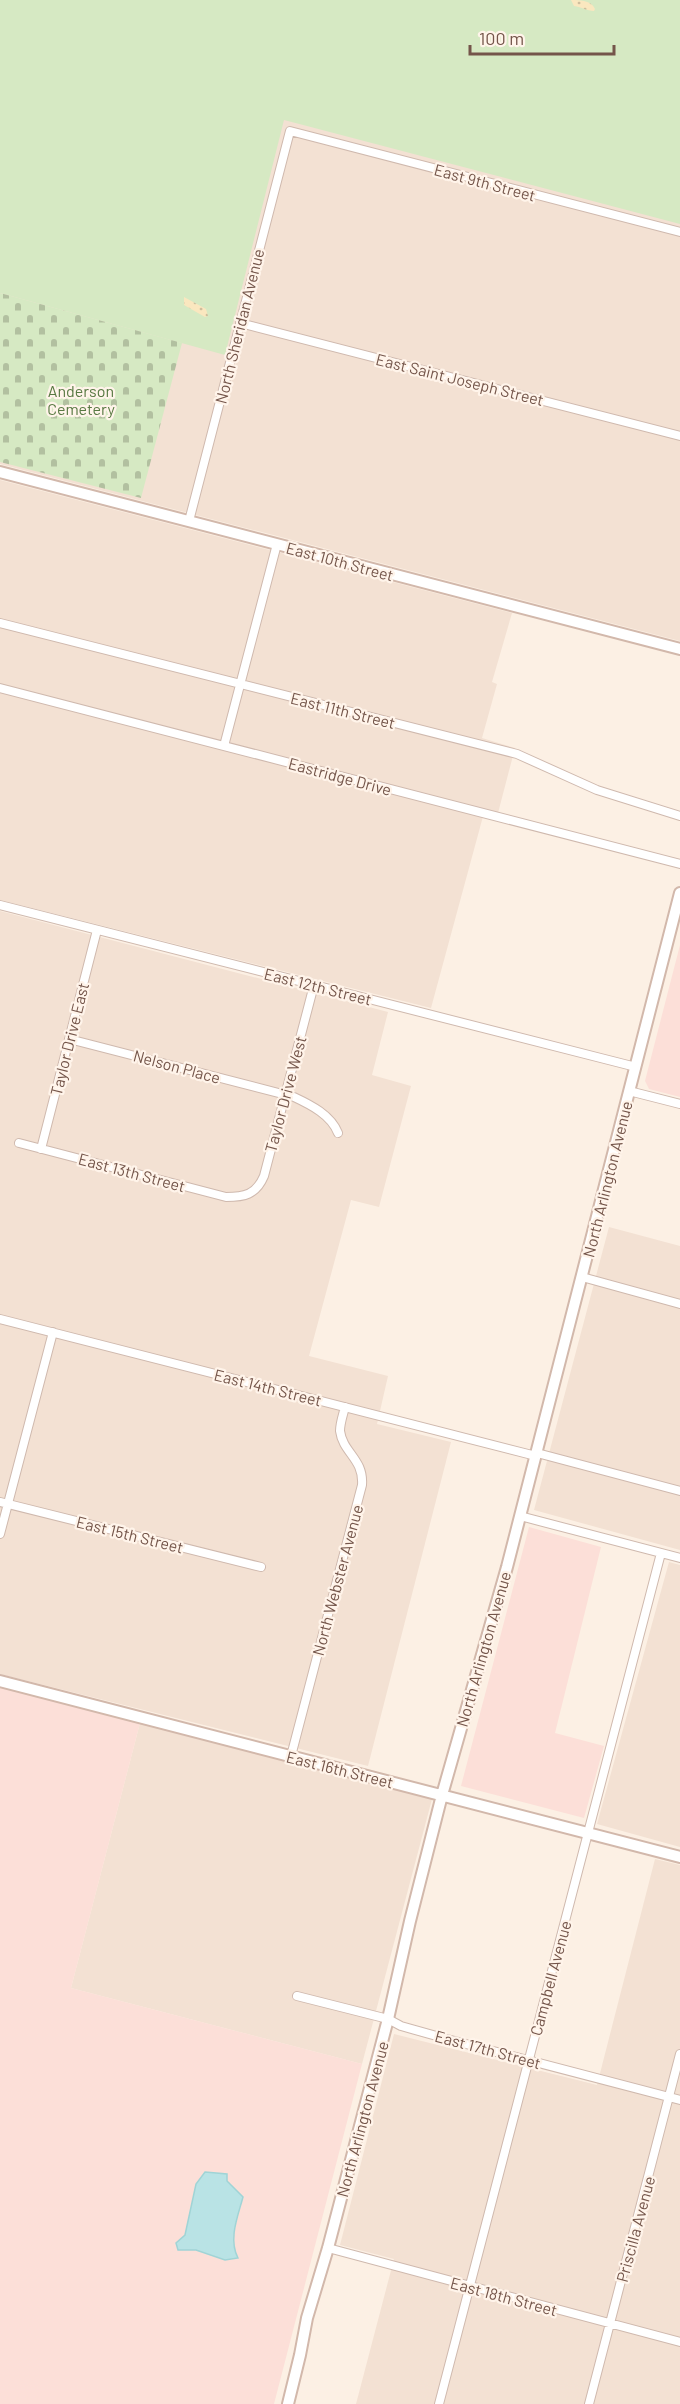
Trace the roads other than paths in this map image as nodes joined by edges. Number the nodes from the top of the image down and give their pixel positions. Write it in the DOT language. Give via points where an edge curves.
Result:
graph roads {
  1 [pos="290,132"];
  2 [pos="680,232"];
  3 [pos="240,323"];
  4 [pos="680,436"];
  5 [pos="0,472"];
  6 [pos="189,521"];
  7 [pos="277,544"];
  8 [pos="0,622"];
  9 [pos="680,649"];
  10 [pos="241,684"];
  11 [pos="0,688"];
  12 [pos="224,746"];
  13 [pos="680,816"];
  14 [pos="680,864"];
  15 [pos="680,893"];
  16 [pos="0,905"];
  17 [pos="98,930"];
  18 [pos="314,985"];
  19 [pos="69,1039"];
  20 [pos="636,1067"];
  21 [pos="630,1090"];
  22 [pos="285,1094"];
  23 [pos="680,1104"];
  24 [pos="338,1133"];
  25 [pos="19,1143"];
  26 [pos="41,1149"];
  27 [pos="246,1196"];
  28 [pos="582,1276"];
  29 [pos="680,1304"];
  30 [pos="0,1318"];
  31 [pos="53,1332"];
  32 [pos="345,1407"];
  33 [pos="537,1454"];
  34 [pos="680,1491"];
  35 [pos="4,1502"];
  36 [pos="520,1516"];
  37 [pos="0,1533"];
  38 [pos="661,1553"];
  39 [pos="680,1558"];
  40 [pos="261,1567"];
  41 [pos="0,1681"];
  42 [pos="291,1756"];
  43 [pos="442,1795"];
  44 [pos="588,1833"];
  45 [pos="680,1857"];
  46 [pos="297,1995"];
  47 [pos="388,2019"];
  48 [pos="680,2054"];
  49 [pos="529,2060"];
  50 [pos="669,2097"];
  51 [pos="680,2100"];
  52 [pos="328,2248"];
  53 [pos="470,2287"];
  54 [pos="610,2324"];
  55 [pos="680,2342"];
  56 [pos="288,2404"];
  57 [pos="439,2404"];
  58 [pos="589,2404"];
  1 -- 2 [label="street, East 9th Street"];
  1 -- 3 [label="street, North Sheridan Avenue"];
  3 -- 4 [label="street, East Saint Joseph Street"];
  3 -- 6 [label="street, North Sheridan Avenue"];
  5 -- 6 [label="main road, East 10th Street"];
  6 -- 7 [label="main road, East 10th Street"];
  7 -- 9 [label="main road, East 10th Street"];
  7 -- 10 [label="street"];
  8 -- 10 [label="street, East 11th Street"];
  10 -- 12 [label="street"];
  10 -- 13 [label="street, East 11th Street" via="517,754 587,786"];
  11 -- 12 [label="street, Eastridge Drive"];
  12 -- 14 [label="street, Eastridge Drive"];
  15 -- 20 [label="main road, North Arlington Avenue"];
  16 -- 17 [label="street, East 12th Street"];
  17 -- 18 [label="street, East 12th Street"];
  17 -- 19 [label="street, Taylor Drive East"];
  18 -- 20 [label="street, East 12th Street"];
  18 -- 22 [label="street, Taylor Drive West"];
  19 -- 22 [label="street, Nelson Place"];
  19 -- 26 [label="street, Taylor Drive East"];
  20 -- 21 [label="main road, North Arlington Avenue"];
  21 -- 23 [label="street"];
  21 -- 28 [label="main road, North Arlington Avenue"];
  22 -- 24 [label="street, Nelson Place" via="324,1114"];
  22 -- 27 [label="street, Taylor Drive West" via="264,1176"];
  25 -- 26 [label="street, East 13th Street"];
  26 -- 27 [label="street, East 13th Street" via="226,1197"];
  28 -- 29 [label="street"];
  28 -- 33 [label="main road, North Arlington Avenue"];
  30 -- 31 [label="street, East 14th Street"];
  31 -- 32 [label="street, East 14th Street"];
  31 -- 35 [label="street"];
  32 -- 33 [label="street, East 14th Street"];
  32 -- 42 [label="street, North Webster Avenue" via="341,1436 359,1463 362,1485"];
  33 -- 34 [label="street, East 14th Street"];
  33 -- 36 [label="main road, North Arlington Avenue"];
  35 -- 37 [label="street"];
  35 -- 40 [label="street, East 15th Street"];
  36 -- 38 [label="street"];
  36 -- 43 [label="main road, North Arlington Avenue"];
  38 -- 39 [label="street"];
  38 -- 44 [label="street, Campbell Avenue"];
  41 -- 42 [label="main road, East 16th Street"];
  42 -- 43 [label="main road, East 16th Street"];
  43 -- 44 [label="main road, East 16th Street"];
  43 -- 47 [label="main road, North Arlington Avenue"];
  44 -- 45 [label="main road, East 16th Street"];
  44 -- 49 [label="street, Campbell Avenue"];
  46 -- 47 [label="street, East 17th Street"];
  47 -- 49 [label="street, East 17th Street" via="401,2026"];
  47 -- 52 [label="main road, North Arlington Avenue"];
  48 -- 50 [label="street, Priscilla Avenue"];
  49 -- 50 [label="street, East 17th Street"];
  49 -- 53 [label="street, Campbell Avenue"];
  50 -- 51 [label="street, East 17th Street"];
  50 -- 54 [label="street, Priscilla Avenue"];
  52 -- 53 [label="street, East 18th Street"];
  52 -- 56 [label="main road, North Arlington Avenue"];
  53 -- 54 [label="street, East 18th Street"];
  53 -- 57 [label="street, Campbell Avenue"];
  54 -- 55 [label="street, East 18th Street"];
  54 -- 58 [label="street, Priscilla Avenue"];
}
